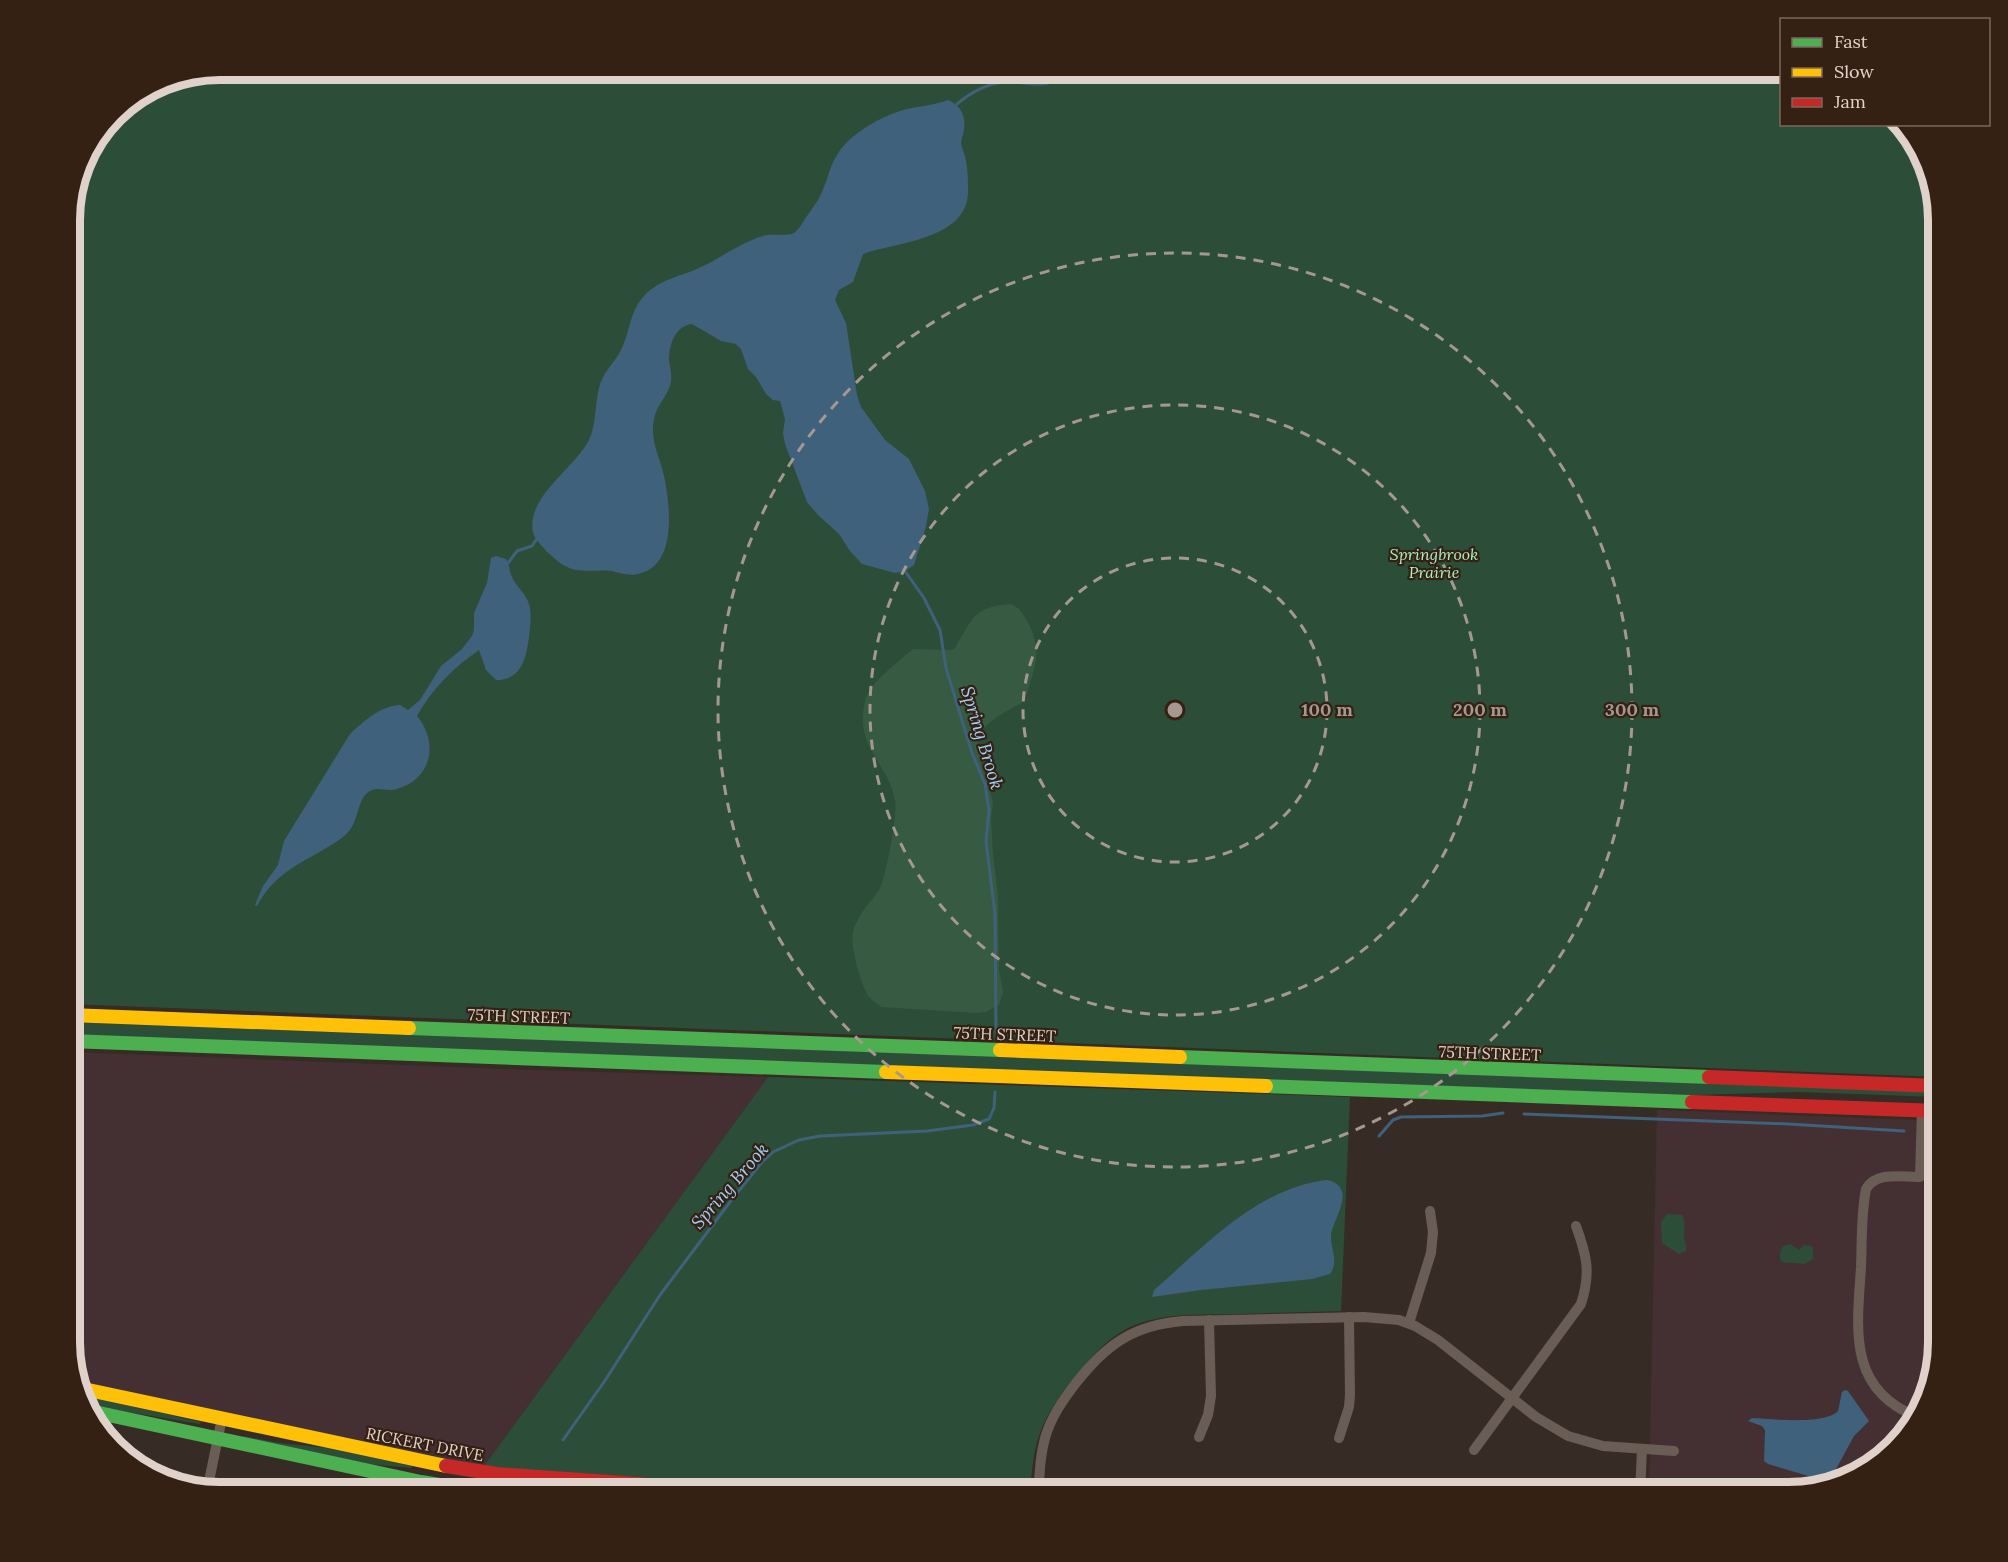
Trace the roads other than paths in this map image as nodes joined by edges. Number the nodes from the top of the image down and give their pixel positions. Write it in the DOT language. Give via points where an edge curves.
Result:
graph roads {
  1 [pos="80,1015"];
  2 [pos="80,1041"];
  3 [pos="1928,1086"];
  4 [pos="1922,1110"];
  5 [pos="1928,1110"];
  6 [pos="1430,1211"];
  7 [pos="1576,1226"];
  8 [pos="1349,1317"];
  9 [pos="1209,1320"];
  10 [pos="1409,1323"];
  11 [pos="88,1390"];
  12 [pos="1513,1399"];
  13 [pos="99,1413"];
  14 [pos="1909,1413"];
  15 [pos="222,1418"];
  16 [pos="1199,1437"];
  17 [pos="1339,1438"];
  18 [pos="218,1439"];
  19 [pos="1474,1450"];
  20 [pos="1642,1450"];
  21 [pos="1674,1451"];
  22 [pos="209,1481"];
  23 [pos="421,1482"];
  24 [pos="612,1482"];
  25 [pos="1040,1482"];
  26 [pos="1641,1482"];
  1 -- 3 [label="main road, 75TH STREET"];
  2 -- 4 [label="main road"];
  4 -- 5 [label="main road"];
  4 -- 14 [label="street" via="1920,1177 1882,1177 1866,1189 1857,1329 1860,1355 1870,1380 1888,1401"];
  6 -- 10 [label="street" via="1432,1246"];
  7 -- 12 [label="street" via="1588,1268 1581,1304"];
  8 -- 9 [label="street"];
  8 -- 10 [label="street"];
  8 -- 17 [label="street" via="1349,1407"];
  9 -- 16 [label="street" via="1211,1396"];
  9 -- 25 [label="street" via="1167,1322 1138,1329 1095,1360 1048,1427"];
  10 -- 12 [label="street" via="1438,1340"];
  11 -- 15 [label="main road, RICKERT DRIVE"];
  12 -- 19 [label="street"];
  12 -- 20 [label="street" via="1568,1436 1603,1446"];
  13 -- 18 [label="main road"];
  15 -- 18 [label="street"];
  15 -- 24 [label="main road, RICKERT DRIVE" via="497,1474"];
  18 -- 22 [label="street"];
  18 -- 23 [label="main road"];
  20 -- 21 [label="street"];
  20 -- 26 [label="street"];
}
